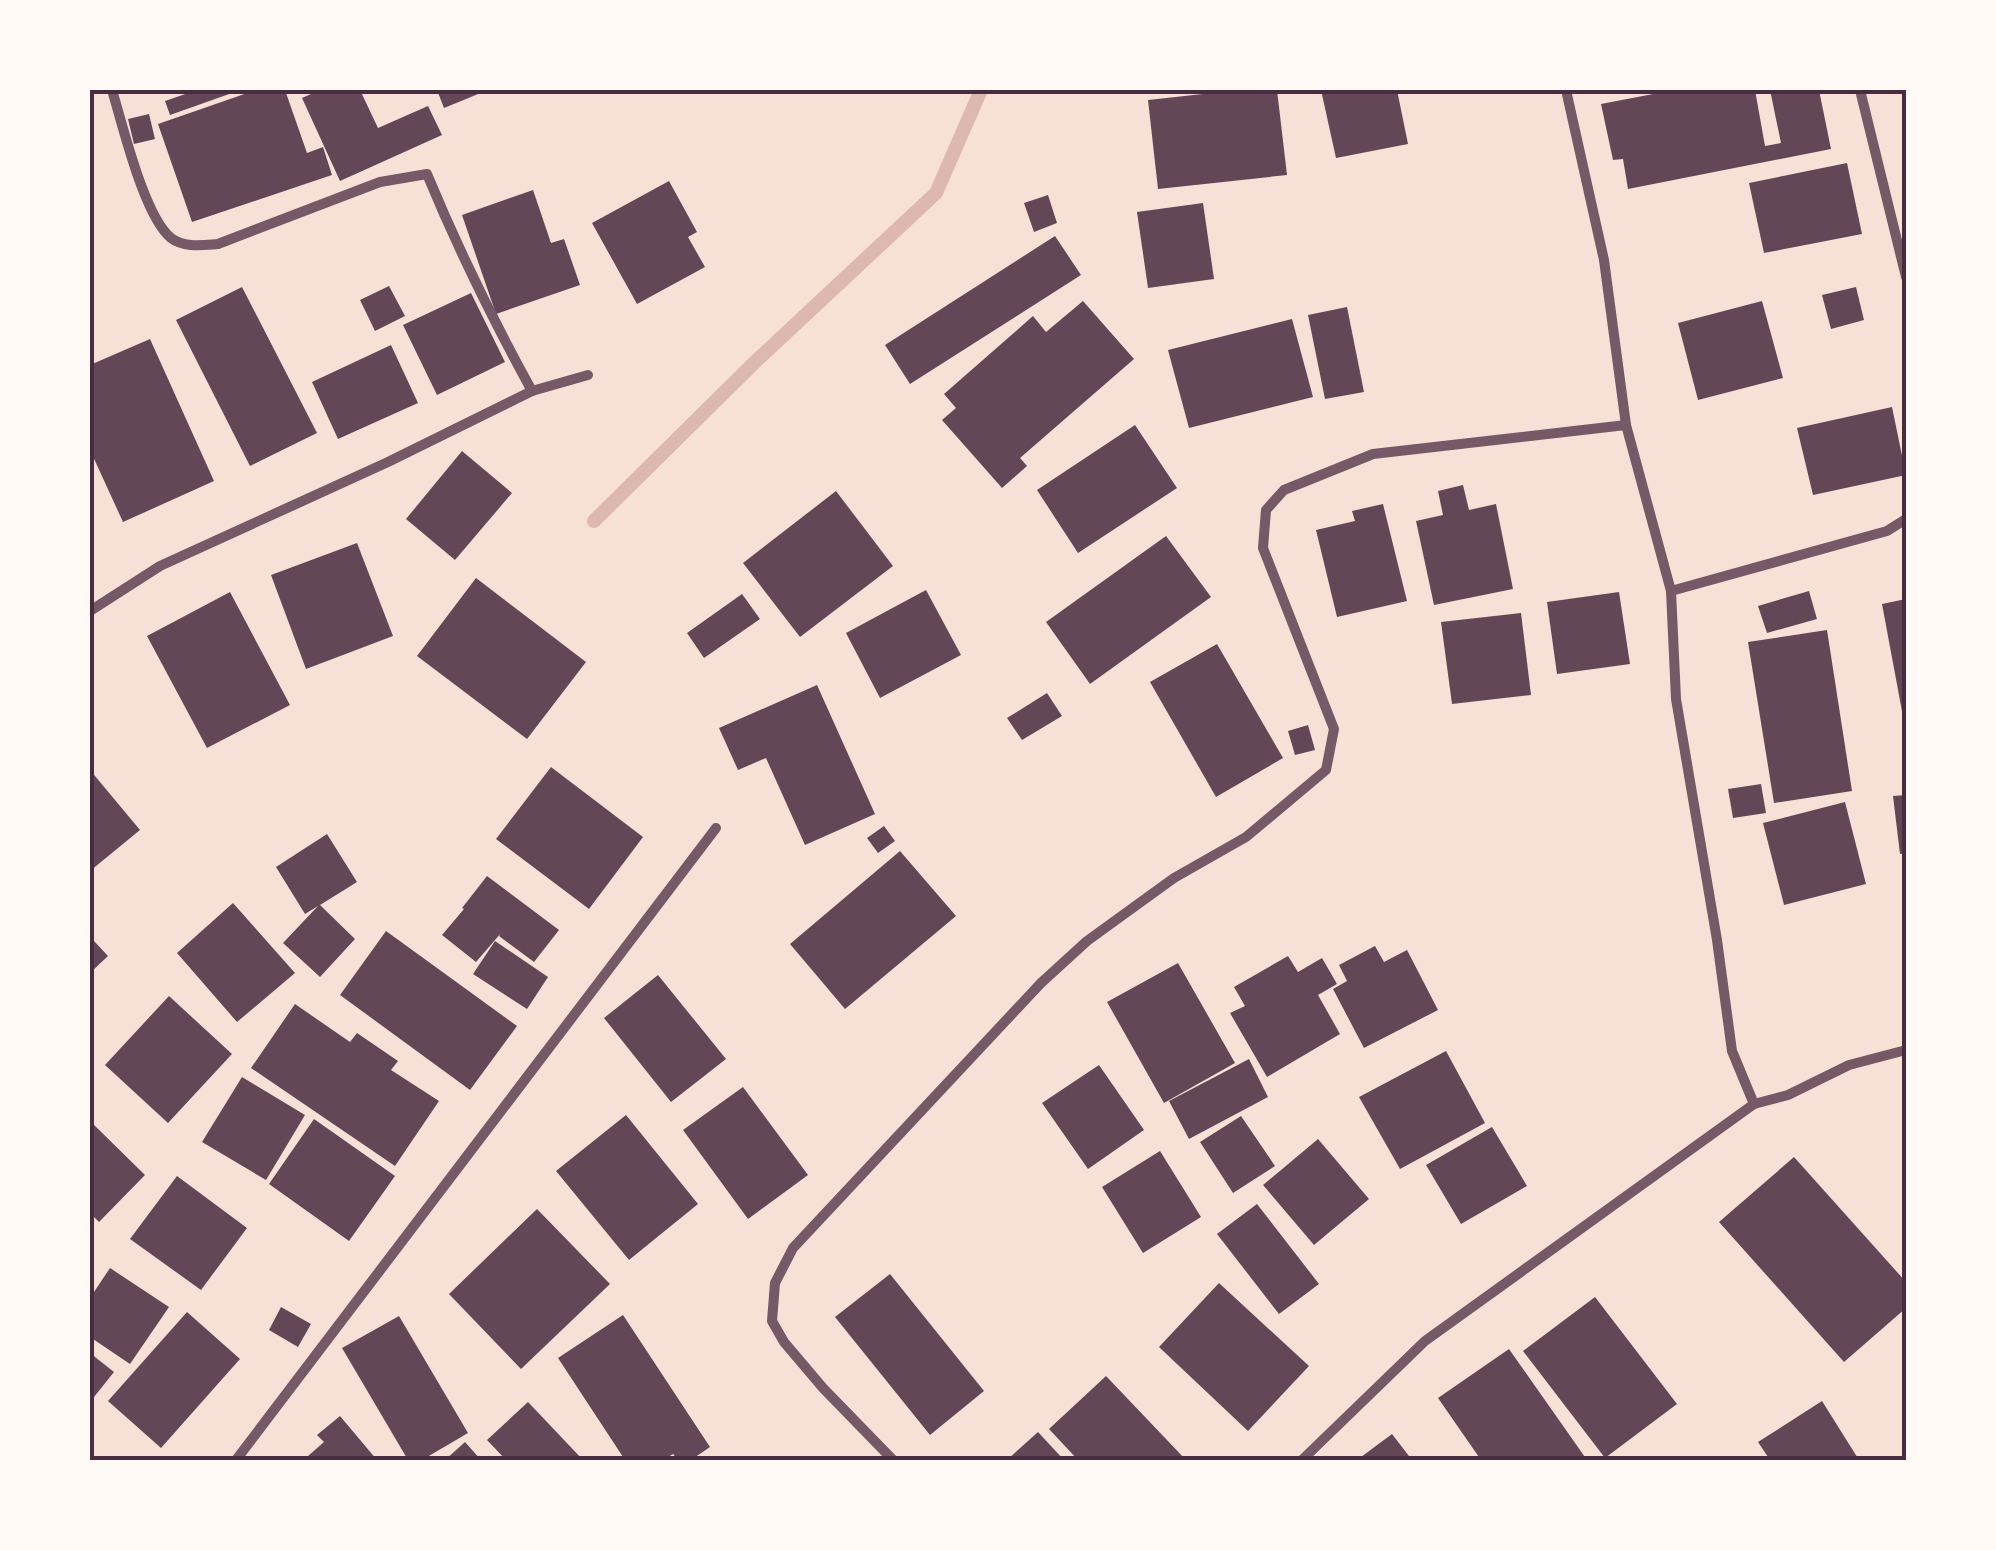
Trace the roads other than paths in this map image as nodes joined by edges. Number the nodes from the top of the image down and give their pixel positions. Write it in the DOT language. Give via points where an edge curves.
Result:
graph roads {
  1 [pos="112,90"];
  2 [pos="1566,90"];
  3 [pos="1860,90"];
  4 [pos="1906,277"];
  5 [pos="588,375"];
  6 [pos="532,391"];
  7 [pos="1626,425"];
  8 [pos="1906,519"];
  9 [pos="1671,590"];
  10 [pos="90,610"];
  11 [pos="716,828"];
  12 [pos="1906,1050"];
  13 [pos="1754,1104"];
  14 [pos="236,1460"];
  15 [pos="892,1460"];
  16 [pos="1302,1460"];
  1 -- 6 [label="street" via="150,210 173,240 195,246 218,244 380,182 426,174"];
  2 -- 7 [label="street" via="1604,260"];
  3 -- 4 [label="street"];
  5 -- 6 [label="street"];
  6 -- 10 [label="street" via="160,566"];
  7 -- 9 [label="street"];
  7 -- 15 [label="street" via="1373,454 1284,490 1266,510 1264,548 1334,729 1326,770 1246,838 1174,878 1041,983 793,1248 774,1283 772,1321 784,1342"];
  8 -- 9 [label="street" via="1888,532"];
  9 -- 13 [label="street" via="1676,699 1720,979 1732,1051"];
  11 -- 14 [label="street"];
  12 -- 13 [label="street"];
  13 -- 16 [label="street" via="1425,1341"];
}
